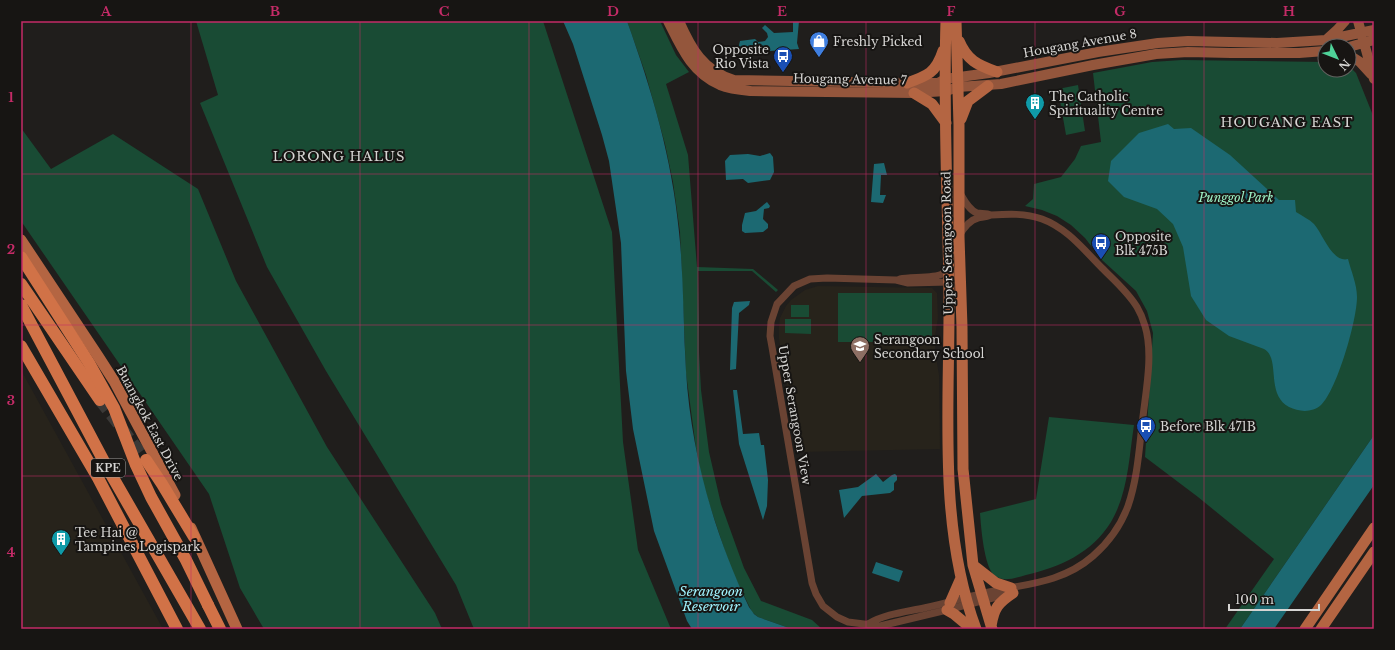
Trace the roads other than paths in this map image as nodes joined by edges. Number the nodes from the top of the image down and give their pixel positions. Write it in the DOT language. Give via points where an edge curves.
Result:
graph roads {
  1 [pos="668,21"];
  2 [pos="679,21"];
  3 [pos="946,21"];
  4 [pos="956,21"];
  5 [pos="1344,21"];
  6 [pos="1358,21"];
  7 [pos="1373,32"];
  8 [pos="956,34"];
  9 [pos="1328,38"];
  10 [pos="1357,38"];
  11 [pos="1362,38"];
  12 [pos="1317,40"];
  13 [pos="1357,41"];
  14 [pos="946,45"];
  15 [pos="1317,52"];
  16 [pos="1357,60"];
  17 [pos="997,72"];
  18 [pos="1374,78"];
  19 [pos="945,80"];
  20 [pos="958,82"];
  21 [pos="907,84"];
  22 [pos="988,86"];
  23 [pos="946,91"];
  24 [pos="914,93"];
  25 [pos="946,123"];
  26 [pos="959,125"];
  27 [pos="960,192"];
  28 [pos="991,215"];
  29 [pos="959,237"];
  30 [pos="21,240"];
  31 [pos="21,257"];
  32 [pos="961,264"];
  33 [pos="949,267"];
  34 [pos="896,280"];
  35 [pos="949,282"];
  36 [pos="21,284"];
  37 [pos="21,305"];
  38 [pos="21,346"];
  39 [pos="100,400"];
  40 [pos="146,460"];
  41 [pos="1374,528"];
  42 [pos="194,537"];
  43 [pos="1374,552"];
  44 [pos="973,565"];
  45 [pos="962,577"];
  46 [pos="1012,590"];
  47 [pos="982,597"];
  48 [pos="966,601"];
  49 [pos="948,606"];
  50 [pos="177,628"];
  51 [pos="992,628"];
  52 [pos="200,629"];
  53 [pos="220,629"];
  54 [pos="237,629"];
  55 [pos="972,629"];
  56 [pos="976,629"];
  57 [pos="1305,629"];
  58 [pos="1321,629"];
  1 -- 24 [label="main road, Hougang Avenue 7" via="684,54 696,69 720,85 751,91"];
  2 -- 21 [label="main road, Hougang Avenue 7" via="692,48 702,61 715,72 734,80"];
  3 -- 14 [label="main road, Upper Serangoon Road"];
  4 -- 8 [label="main road, Upper Serangoon Road"];
  5 -- 9 [label="main road"];
  6 -- 11 [label="main road"];
  7 -- 11 [label="main road, Hougang Avenue 8"];
  8 -- 17 [label="main road" via="964,52 971,59"];
  8 -- 20 [label="main road, Upper Serangoon Road"];
  10 -- 11 [label="main road, Hougang Avenue 8"];
  11 -- 13 [label="main road, Hougang Avenue 8"];
  11 -- 18 [label="main road"];
  12 -- 17 [label="main road, Hougang Avenue 8" via="1158,43"];
  14 -- 19 [label="main road, Upper Serangoon Road"];
  14 -- 21 [label="main road" via="933,71"];
  15 -- 22 [label="main road, Hougang Avenue 8" via="1156,54"];
  16 -- 18 [label="main road"];
  17 -- 20 [label="main road, Hougang Avenue 8"];
  19 -- 20 [label="main road, Hougang Avenue 7"];
  19 -- 21 [label="main road, Hougang Avenue 7" via="938,83"];
  19 -- 23 [label="main road, Upper Serangoon Road"];
  20 -- 22 [label="main road, Hougang Avenue 8"];
  20 -- 23 [label="main road, Hougang Avenue 8"];
  20 -- 26 [label="main road, Upper Serangoon Road"];
  22 -- 26 [label="main road" via="968,101"];
  23 -- 24 [label="main road, Hougang Avenue 7"];
  23 -- 25 [label="main road, Upper Serangoon Road"];
  24 -- 25 [label="main road" via="932,104"];
  25 -- 33 [label="main road, Upper Serangoon Road"];
  26 -- 27 [label="main road, Upper Serangoon Road"];
  27 -- 28 [label="street" via="972,209 978,213"];
  27 -- 29 [label="main road, Upper Serangoon Road"];
  28 -- 29 [label="street" via="977,218 963,229"];
  28 -- 46 [label="street, Upper Serangoon View" via="1032,216 1056,225 1070,235 1136,306 1148,339 1149,356 1133,487 1121,521 1102,548 1078,567 1061,576"];
  29 -- 32 [label="main road, Upper Serangoon Road"];
  30 -- 42 [label="main road, Buangkok East Drive" via="114,381"];
  31 -- 53 [label="highway, bridge" via="89,363 114,408 151,497"];
  32 -- 35 [label="street"];
  32 -- 44 [label="main road, Upper Serangoon Road" via="963,469"];
  33 -- 34 [label="street, Upper Serangoon View" via="936,276"];
  33 -- 35 [label="main road, Upper Serangoon Road"];
  34 -- 35 [label="street, Upper Serangoon View" via="908,283"];
  34 -- 49 [label="street, Upper Serangoon View" via="827,278 810,279 794,286 777,304 772,317 772,347 812,583 823,606 848,622 868,624 878,618"];
  35 -- 45 [label="main road, Upper Serangoon Road" via="948,468 954,541"];
  36 -- 39 [label="highway"];
  37 -- 52 [label="highway, KPE" via="108,469"];
  38 -- 50 [label="highway, KPE" via="98,478"];
  40 -- 42 [label="highway"];
  41 -- 57 [label="main road"];
  42 -- 54 [label="main road, Buangkok East Drive"];
  43 -- 58 [label="main road"];
  44 -- 46 [label="main road" via="996,583"];
  44 -- 47 [label="main road, Upper Serangoon Road"];
  45 -- 48 [label="main road, Upper Serangoon Road"];
  45 -- 49 [label="main road"];
  46 -- 47 [label="street, Upper Serangoon View"];
  46 -- 51 [label="main road" via="995,609"];
  47 -- 48 [label="street, Upper Serangoon View"];
  47 -- 51 [label="main road, Upper Serangoon Road"];
  48 -- 49 [label="street, Upper Serangoon View"];
  48 -- 56 [label="main road, Upper Serangoon Road"];
  49 -- 55 [label="main road"];
}
